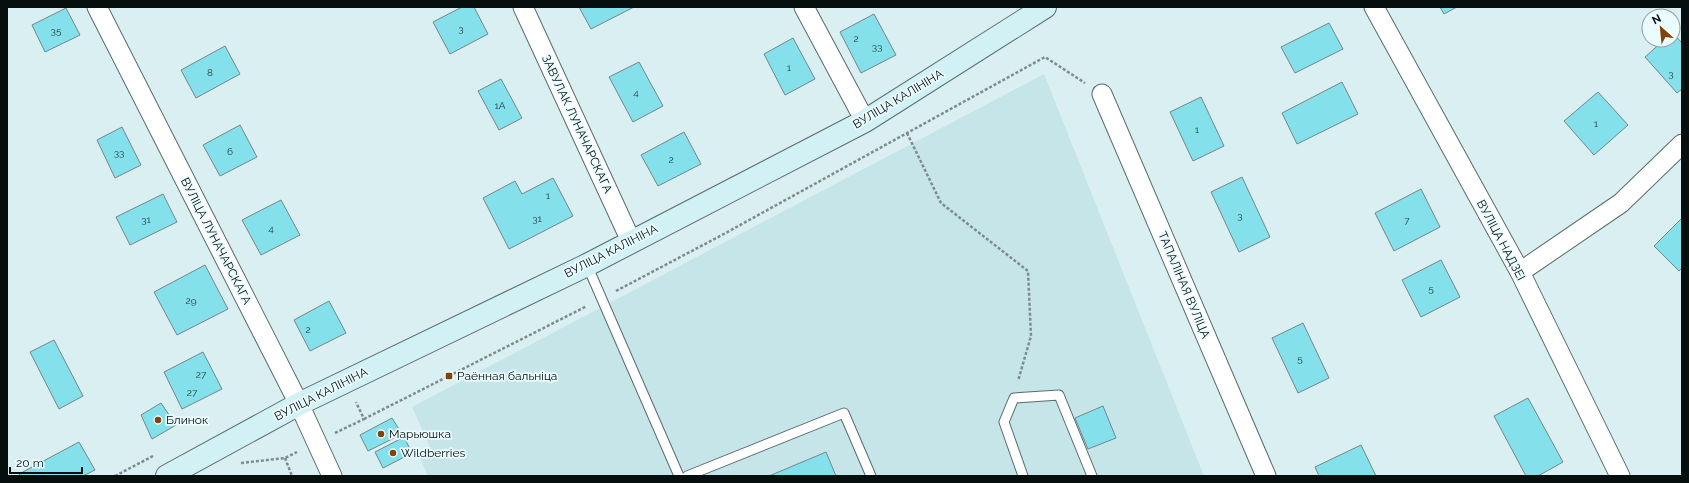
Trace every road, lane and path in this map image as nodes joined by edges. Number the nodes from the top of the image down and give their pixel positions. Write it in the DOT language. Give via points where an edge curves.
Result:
graph roads {
  1 [pos="97,7"];
  2 [pos="523,7"];
  3 [pos="804,7"];
  4 [pos="1045,7"];
  5 [pos="1374,7"];
  6 [pos="1102,94"];
  7 [pos="865,121"];
  8 [pos="907,133"];
  9 [pos="1682,144"];
  10 [pos="631,241"];
  11 [pos="586,265"];
  12 [pos="1520,272"];
  13 [pos="600,299"];
  14 [pos="1014,398"];
  15 [pos="299,404"];
  16 [pos="364,419"];
  17 [pos="285,458"];
  18 [pos="167,476"];
  19 [pos="292,476"];
  20 [pos="332,476"];
  21 [pos="680,476"];
  22 [pos="687,476"];
  23 [pos="871,476"];
  24 [pos="1023,476"];
  25 [pos="1092,476"];
  26 [pos="1266,476"];
  27 [pos="1620,476"];
  1 -- 15 [label="street, ВУЛІЦА ЛУНАЧАРСКАГА"];
  2 -- 10 [label="street, ЗАВУЛАК ЛУНАЧАРСКАГА"];
  3 -- 7 [label="street"];
  4 -- 7 [label="main road, ВУЛІЦА КАЛІНІНА"];
  5 -- 12 [label="street, ВУЛІЦА НАДЗЕІ"];
  6 -- 8 [label="path" via="1045,56"];
  6 -- 26 [label="street, ТАПАЛІНАЯ ВУЛІЦА"];
  7 -- 10 [label="main road, ВУЛІЦА КАЛІНІНА"];
  8 -- 13 [label="path"];
  8 -- 14 [label="path" via="942,203 1028,271 1031,336"];
  9 -- 12 [label="street" via="1621,203"];
  10 -- 11 [label="main road, ВУЛІЦА КАЛІНІНА"];
  11 -- 13 [label="lane"];
  11 -- 15 [label="main road, ВУЛІЦА КАЛІНІНА"];
  12 -- 27 [label="street, ВУЛІЦА НАДЗЕІ"];
  13 -- 16 [label="path"];
  13 -- 21 [label="lane"];
  14 -- 24 [label="lane" via="1004,422"];
  14 -- 25 [label="lane" via="1059,395"];
  15 -- 18 [label="main road, ВУЛІЦА КАЛІНІНА"];
  15 -- 20 [label="street, ВУЛІЦА ЛУНАЧАРСКАГА"];
  17 -- 19 [label="path"];
  22 -- 23 [label="lane" via="844,414"];
}
